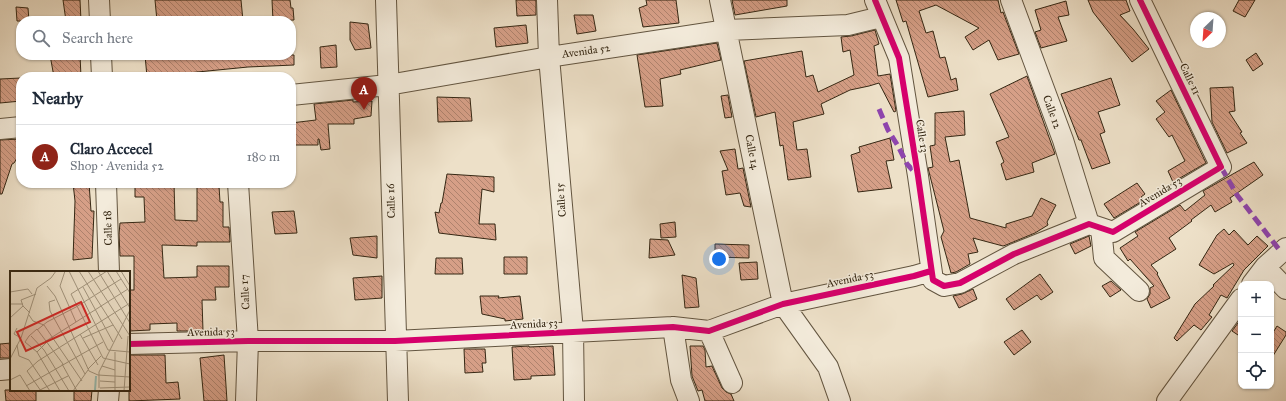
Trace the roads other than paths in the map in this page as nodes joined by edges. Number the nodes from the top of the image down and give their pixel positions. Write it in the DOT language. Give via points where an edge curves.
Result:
graph roads {
  1 [pos="99,0"];
  2 [pos="386,0"];
  3 [pos="547,0"];
  4 [pos="720,0"];
  5 [pos="1011,0"];
  6 [pos="1140,0"];
  7 [pos="878,9"];
  8 [pos="100,16"];
  9 [pos="727,30"];
  10 [pos="548,57"];
  11 [pos="101,60"];
  12 [pos="102,72"];
  13 [pos="388,85"];
  14 [pos="296,94"];
  15 [pos="16,128"];
  16 [pos="0,130"];
  17 [pos="1221,168"];
  18 [pos="106,188"];
  19 [pos="238,188"];
  20 [pos="1095,226"];
  21 [pos="1286,248"];
  22 [pos="1265,267"];
  23 [pos="109,271"];
  24 [pos="932,275"];
  25 [pos="1254,281"];
  26 [pos="1286,289"];
  27 [pos="1139,291"];
  28 [pos="1238,303"];
  29 [pos="783,304"];
  30 [pos="673,327"];
  31 [pos="573,331"];
  32 [pos="708,331"];
  33 [pos="248,341"];
  34 [pos="395,341"];
  35 [pos="130,344"];
  36 [pos="10,369"];
  37 [pos="0,370"];
  38 [pos="732,383"];
  39 [pos="109,391"];
  40 [pos="108,401"];
  41 [pos="246,401"];
  42 [pos="398,401"];
  43 [pos="574,401"];
  44 [pos="689,401"];
  45 [pos="840,401"];
  46 [pos="1167,401"];
  1 -- 8 [label="street"];
  2 -- 13 [label="street, Calle 16"];
  3 -- 10 [label="street, Calle 15"];
  4 -- 9 [label="street, Calle 14"];
  5 -- 20 [label="street, Calle 12"];
  6 -- 17 [label="street, Calle 11"];
  7 -- 9 [label="street, Avenida 52" via="848,25"];
  7 -- 24 [label="street, Calle 13" via="899,58"];
  9 -- 10 [label="street, Avenida 52"];
  9 -- 29 [label="street, Calle 14"];
  10 -- 13 [label="street, Avenida 52"];
  10 -- 31 [label="street, Calle 15"];
  11 -- 12 [label="street"];
  13 -- 14 [label="street, Avenida 52"];
  13 -- 34 [label="street, Calle 16"];
  15 -- 16 [label="street"];
  17 -- 20 [label="street, Avenida 53" via="1113,232"];
  18 -- 23 [label="street, Calle 18"];
  19 -- 33 [label="street, Calle 17"];
  20 -- 24 [label="street, Avenida 53" via="1014,254 960,283 944,286"];
  20 -- 27 [label="street, Calle 12" via="1104,258"];
  21 -- 22 [label="street"];
  22 -- 25 [label="street"];
  22 -- 26 [label="street"];
  24 -- 29 [label="street, Avenida 53" via="914,276"];
  28 -- 46 [label="street"];
  29 -- 32 [label="street, Avenida 53"];
  29 -- 45 [label="street" via="828,368"];
  30 -- 31 [label="street, Avenida 53"];
  30 -- 32 [label="street, Avenida 53"];
  30 -- 44 [label="street" via="682,380"];
  31 -- 34 [label="street, Avenida 53"];
  31 -- 43 [label="street, Calle 15"];
  32 -- 38 [label="street"];
  33 -- 34 [label="street, Avenida 53"];
  33 -- 35 [label="street, Avenida 53"];
  33 -- 41 [label="street, Calle 17"];
  34 -- 42 [label="street, Calle 16"];
  36 -- 37 [label="street"];
  39 -- 40 [label="street"];
}
